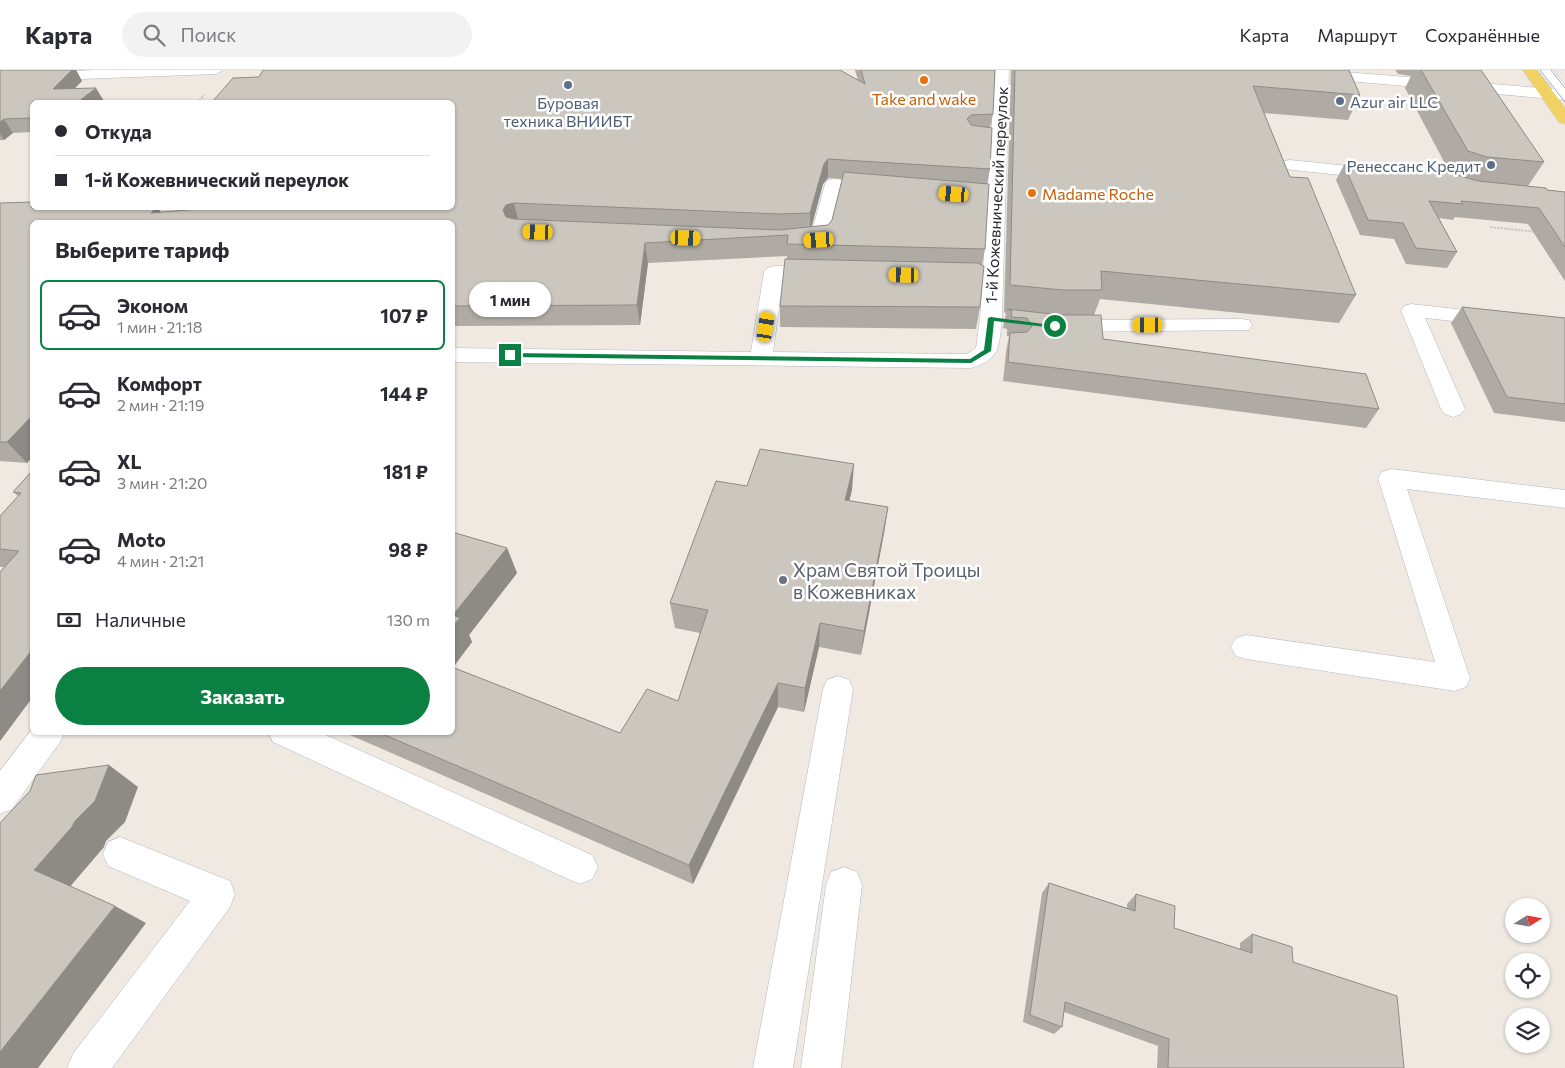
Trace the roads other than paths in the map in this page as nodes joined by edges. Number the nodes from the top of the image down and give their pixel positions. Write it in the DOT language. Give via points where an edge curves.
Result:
graph roads {
  1 [pos="216,70"];
  2 [pos="1002,70"];
  3 [pos="1268,70"];
  4 [pos="1530,70"];
  5 [pos="1545,70"];
  6 [pos="1385,75"];
  7 [pos="0,78"];
  8 [pos="1548,94"];
  9 [pos="1565,95"];
  10 [pos="1565,119"];
  11 [pos="1290,165"];
  12 [pos="1399,176"];
  13 [pos="899,190"];
  14 [pos="779,242"];
  15 [pos="842,274"];
  16 [pos="1046,325"];
  17 [pos="1242,325"];
  18 [pos="1565,328"];
  19 [pos="455,355"];
  20 [pos="761,358"];
  21 [pos="1453,409"];
  22 [pos="1565,499"];
  23 [pos="1246,647"];
  24 [pos="838,689"];
  25 [pos="47,735"];
  26 [pos="291,735"];
  27 [pos="0,798"];
  28 [pos="120,854"];
  29 [pos="580,867"];
  30 [pos="844,885"];
  31 [pos="87,1068"];
  32 [pos="773,1068"];
  33 [pos="821,1068"];
  1 -- 7 [label="street"];
  2 -- 20 [label="street, 1-й Кожевнический переулок" via="989,140 985,279 1001,320 997,343 971,361"];
  3 -- 6 [label="street"];
  4 -- 8 [label="main road"];
  5 -- 9 [label="street"];
  6 -- 8 [label="street"];
  8 -- 9 [label="street"];
  8 -- 10 [label="main road"];
  11 -- 12 [label="street"];
  13 -- 14 [label="street" via="834,184 819,240"];
  15 -- 20 [label="street" via="774,272"];
  16 -- 17 [label="street"];
  18 -- 21 [label="street" via="1411,310"];
  19 -- 20 [label="street, 1-й Кожевнический переулок"];
  22 -- 23 [label="street" via="1390,478 1456,678"];
  24 -- 32 [label="street"];
  25 -- 27 [label="street"];
  26 -- 29 [label="street"];
  28 -- 31 [label="street" via="217,894"];
  30 -- 33 [label="street"];
}
